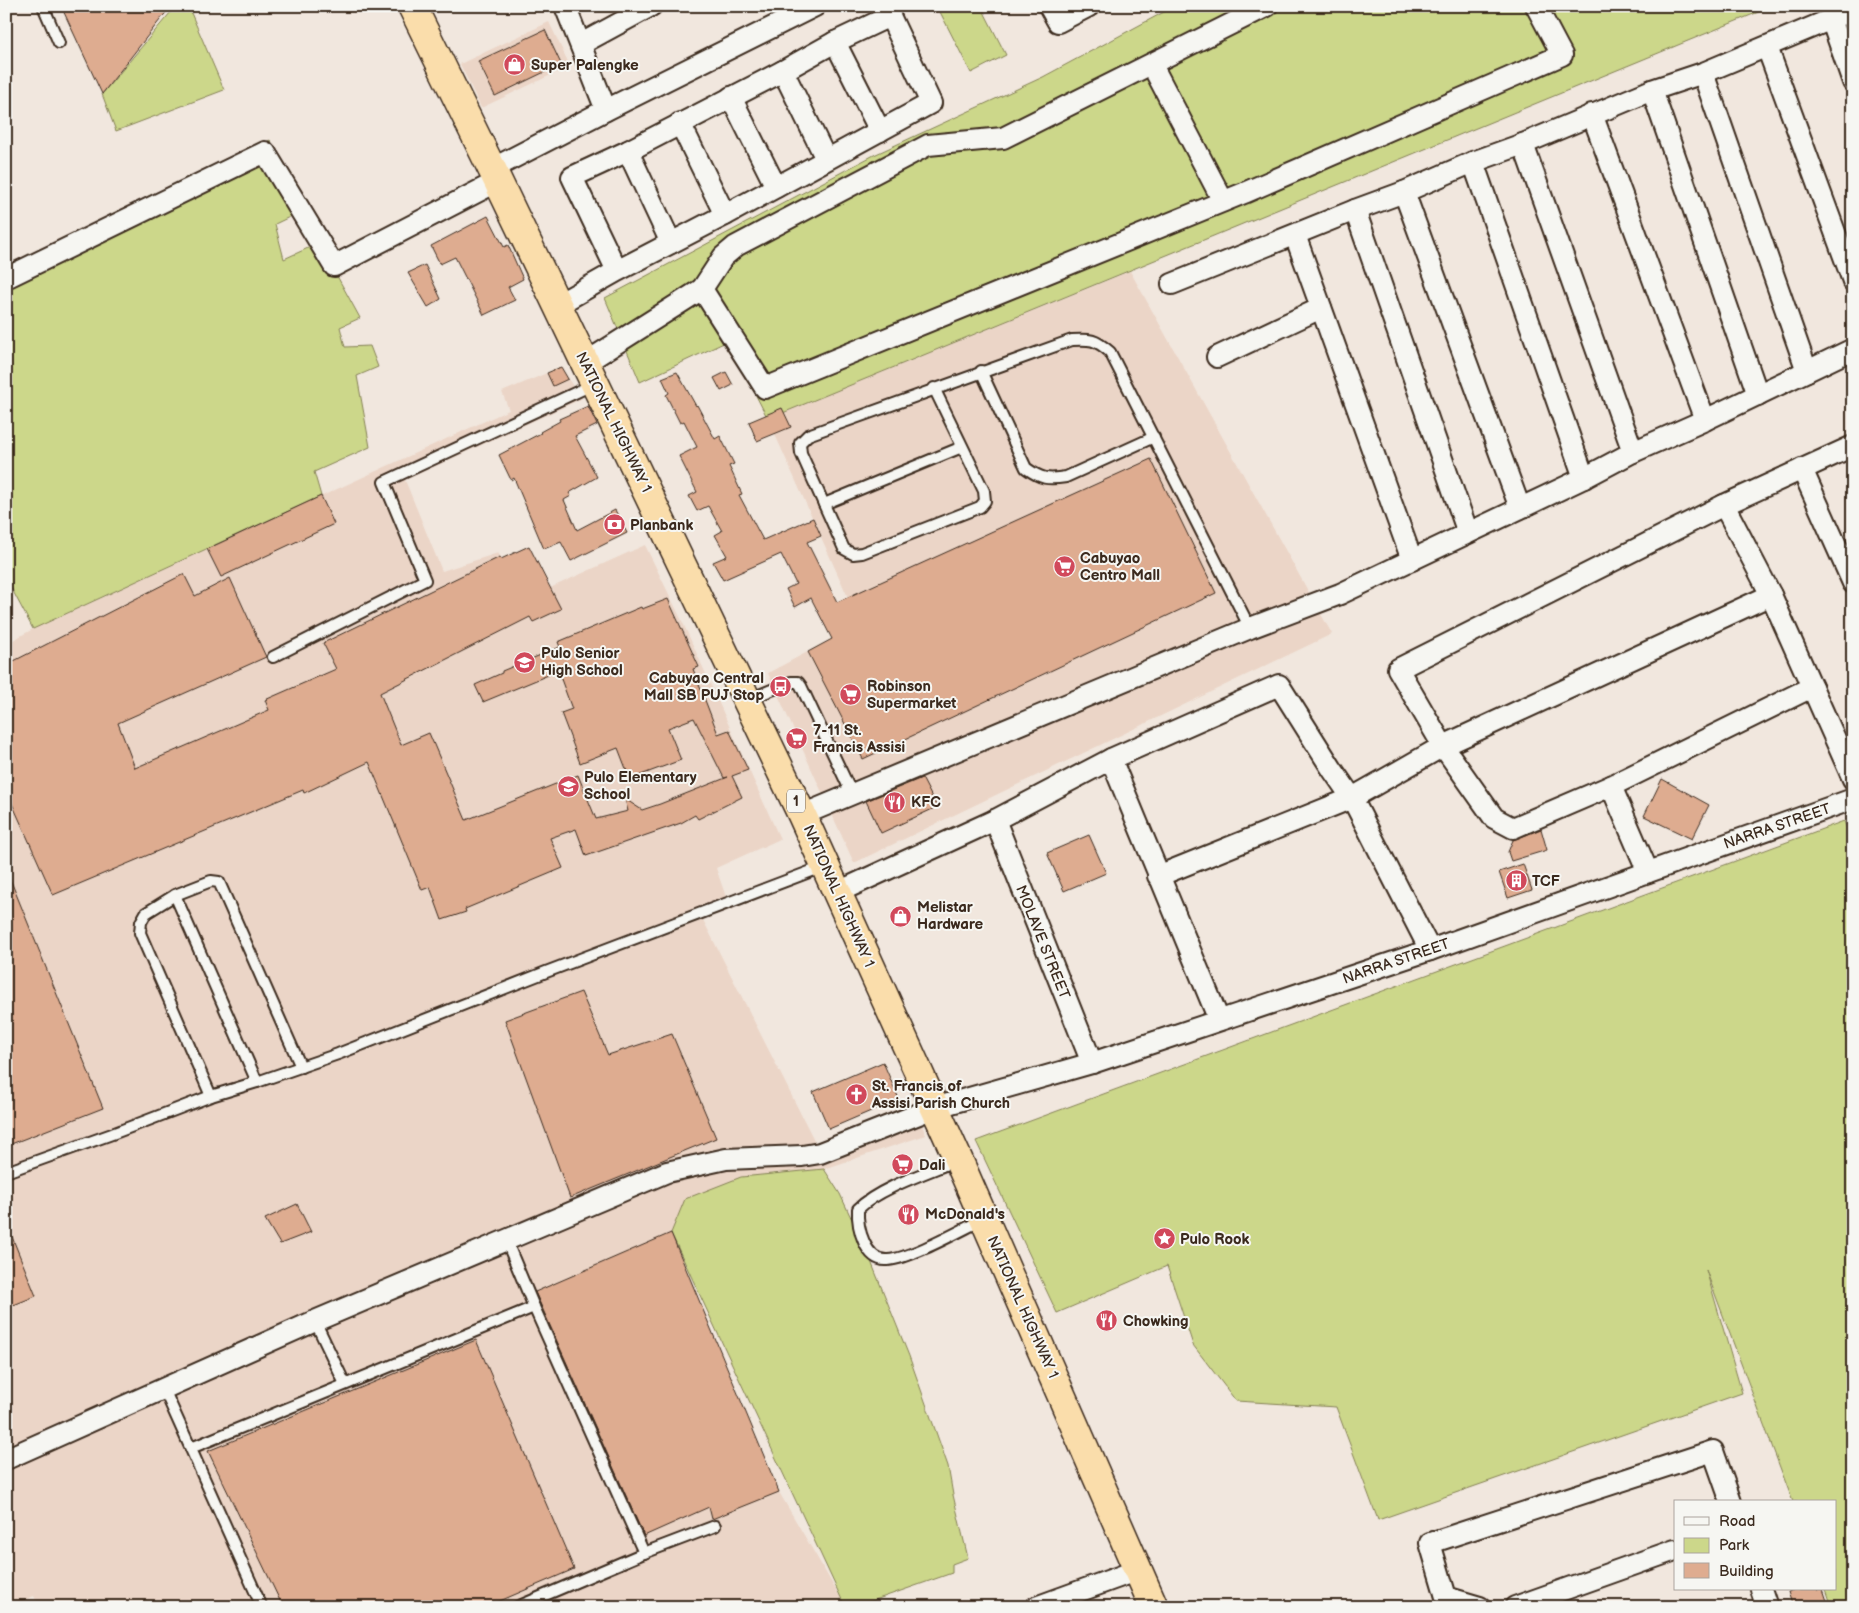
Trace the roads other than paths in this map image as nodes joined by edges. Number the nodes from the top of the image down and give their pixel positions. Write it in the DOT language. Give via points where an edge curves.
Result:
graph roads {
  1 [pos="42,6"];
  2 [pos="412,6"];
  3 [pos="565,6"];
  4 [pos="651,6"];
  5 [pos="815,6"];
  6 [pos="1049,6"];
  7 [pos="1089,6"];
  8 [pos="1267,6"];
  9 [pos="1536,6"];
  10 [pos="1853,10"];
  11 [pos="1832,19"];
  12 [pos="835,42"];
  13 [pos="59,43"];
  14 [pos="581,44"];
  15 [pos="1767,47"];
  16 [pos="1152,65"];
  17 [pos="783,71"];
  18 [pos="1702,74"];
  19 [pos="1853,82"];
  20 [pos="1652,90"];
  21 [pos="731,97"];
  22 [pos="606,110"];
  23 [pos="1592,114"];
  24 [pos="680,123"];
  25 [pos="880,131"];
  26 [pos="1523,144"];
  27 [pos="628,151"];
  28 [pos="826,159"];
  29 [pos="1473,162"];
  30 [pos="495,175"];
  31 [pos="776,187"];
  32 [pos="1404,192"];
  33 [pos="1223,201"];
  34 [pos="1355,210"];
  35 [pos="725,215"];
  36 [pos="1295,235"];
  37 [pos="671,243"];
  38 [pos="617,271"];
  39 [pos="6,278"];
  40 [pos="1853,281"];
  41 [pos="1172,284"];
  42 [pos="702,289"];
  43 [pos="557,305"];
  44 [pos="1321,308"];
  45 [pos="1853,349"];
  46 [pos="1217,357"];
  47 [pos="981,372"];
  48 [pos="1807,372"];
  49 [pos="590,373"];
  50 [pos="934,388"];
  51 [pos="1758,395"];
  52 [pos="1705,420"];
  53 [pos="1154,437"];
  54 [pos="1853,446"];
  55 [pos="962,447"];
  56 [pos="1633,452"];
  57 [pos="1802,469"];
  58 [pos="1584,478"];
  59 [pos="824,504"];
  60 [pos="1724,505"];
  61 [pos="1520,508"];
  62 [pos="1468,533"];
  63 [pos="1412,560"];
  64 [pos="1853,584"];
  65 [pos="1771,595"];
  66 [pos="1250,628"];
  67 [pos="273,657"];
  68 [pos="1812,687"];
  69 [pos="747,700"];
  70 [pos="1443,746"];
  71 [pos="1111,759"];
  72 [pos="1853,779"];
  73 [pos="1610,786"];
  74 [pos="852,794"];
  75 [pos="1352,798"];
  76 [pos="1853,799"];
  77 [pos="802,815"];
  78 [pos="995,820"];
  79 [pos="826,865"];
  80 [pos="1648,872"];
  81 [pos="1158,876"];
  82 [pos="838,892"];
  83 [pos="175,895"];
  84 [pos="1430,950"];
  85 [pos="1219,1020"];
  86 [pos="1092,1063"];
  87 [pos="301,1067"];
  88 [pos="257,1082"];
  89 [pos="211,1096"];
  90 [pos="934,1108"];
  91 [pos="958,1160"];
  92 [pos="6,1172"];
  93 [pos="984,1219"];
  94 [pos="506,1240"];
  95 [pos="534,1307"];
  96 [pos="315,1321"];
  97 [pos="345,1384"];
  98 [pos="163,1387"];
  99 [pos="191,1448"];
  100 [pos="6,1459"];
  101 [pos="1730,1500"];
  102 [pos="715,1526"];
  103 [pos="1674,1550"];
  104 [pos="644,1553"];
  105 [pos="1138,1570"];
  106 [pos="262,1607"];
  107 [pos="517,1607"];
  108 [pos="1036,1607"];
  109 [pos="1154,1607"];
  110 [pos="1480,1607"];
  111 [pos="1515,1607"];
  1 -- 13 [label="lane"];
  2 -- 30 [label="highway, NATIONAL HIGHWAY 1 / 1"];
  3 -- 14 [label="street"];
  4 -- 14 [label="street"];
  5 -- 22 [label="street"];
  6 -- 7 [label="street" via="1058,22"];
  8 -- 16 [label="street"];
  9 -- 33 [label="street" via="1562,55"];
  10 -- 11 [label="street"];
  11 -- 15 [label="street"];
  11 -- 19 [label="street"];
  12 -- 17 [label="street"];
  12 -- 25 [label="street"];
  12 -- 25 [label="street" via="890,16 931,103"];
  14 -- 22 [label="street"];
  15 -- 18 [label="street"];
  15 -- 40 [label="street"];
  16 -- 33 [label="street"];
  16 -- 42 [label="street" via="1003,138 928,145 736,246 723,257"];
  17 -- 21 [label="street"];
  17 -- 28 [label="street"];
  18 -- 20 [label="street"];
  18 -- 48 [label="street"];
  20 -- 23 [label="street"];
  20 -- 51 [label="street"];
  21 -- 24 [label="street"];
  21 -- 31 [label="street"];
  22 -- 30 [label="street"];
  23 -- 26 [label="street"];
  23 -- 52 [label="street"];
  24 -- 27 [label="street"];
  24 -- 35 [label="street"];
  25 -- 28 [label="street"];
  26 -- 29 [label="street"];
  26 -- 56 [label="street"];
  27 -- 37 [label="street"];
  27 -- 38 [label="street" via="572,177"];
  28 -- 31 [label="street"];
  29 -- 32 [label="street"];
  29 -- 58 [label="street"];
  30 -- 39 [label="street" via="334,266 265,152"];
  30 -- 43 [label="highway, NATIONAL HIGHWAY 1 / 1"];
  31 -- 35 [label="street"];
  32 -- 34 [label="street"];
  32 -- 61 [label="street"];
  33 -- 42 [label="street" via="765,388"];
  34 -- 36 [label="street"];
  34 -- 62 [label="street"];
  35 -- 37 [label="street"];
  36 -- 41 [label="street"];
  36 -- 44 [label="street"];
  37 -- 38 [label="street"];
  38 -- 43 [label="street"];
  42 -- 49 [label="street"];
  43 -- 49 [label="highway, NATIONAL HIGHWAY 1 / 1"];
  44 -- 46 [label="street"];
  44 -- 63 [label="street"];
  45 -- 48 [label="street"];
  47 -- 50 [label="lane"];
  47 -- 53 [label="lane" via="1072,340 1097,342 1110,352"];
  47 -- 53 [label="lane" via="1026,468 1038,477 1066,477"];
  48 -- 51 [label="street"];
  49 -- 67 [label="lane" via="384,482 425,580"];
  49 -- 69 [label="highway, NATIONAL HIGHWAY 1 / 1"];
  50 -- 55 [label="lane"];
  50 -- 59 [label="lane" via="808,435 800,443"];
  51 -- 52 [label="street"];
  52 -- 56 [label="street"];
  53 -- 66 [label="lane"];
  54 -- 57 [label="street"];
  55 -- 59 [label="lane"];
  55 -- 59 [label="lane" via="984,491 985,501 980,507 853,554 844,549"];
  56 -- 58 [label="street"];
  57 -- 60 [label="street"];
  57 -- 64 [label="street"];
  58 -- 61 [label="street"];
  60 -- 65 [label="street"];
  60 -- 70 [label="street" via="1398,669"];
  61 -- 62 [label="street"];
  62 -- 63 [label="street"];
  63 -- 66 [label="street" via="1340,594"];
  65 -- 68 [label="street"];
  65 -- 70 [label="street"];
  66 -- 74 [label="street"];
  68 -- 72 [label="street"];
  68 -- 73 [label="street"];
  69 -- 74 [label="lane" via="798,682"];
  69 -- 77 [label="highway, NATIONAL HIGHWAY 1 / 1"];
  70 -- 73 [label="street" via="1494,818 1513,828"];
  70 -- 75 [label="street"];
  71 -- 75 [label="street" via="1279,685"];
  71 -- 78 [label="street"];
  71 -- 81 [label="street"];
  73 -- 80 [label="street"];
  74 -- 77 [label="street"];
  75 -- 81 [label="street"];
  75 -- 84 [label="street"];
  76 -- 80 [label="street, NARRA STREET"];
  77 -- 79 [label="highway, NATIONAL HIGHWAY 1 / 1"];
  78 -- 82 [label="street"];
  78 -- 86 [label="street, MOLAVE STREET"];
  79 -- 82 [label="highway, NATIONAL HIGHWAY 1 / 1"];
  79 -- 87 [label="lane"];
  80 -- 84 [label="street, NARRA STREET"];
  81 -- 85 [label="street"];
  82 -- 90 [label="highway, NATIONAL HIGHWAY 1 / 1"];
  83 -- 87 [label="lane" via="211,881 219,882"];
  83 -- 88 [label="lane"];
  83 -- 89 [label="lane" via="146,913 140,933"];
  84 -- 85 [label="street, NARRA STREET"];
  85 -- 86 [label="street, NARRA STREET"];
  86 -- 90 [label="street, NARRA STREET"];
  87 -- 88 [label="lane"];
  88 -- 89 [label="lane"];
  89 -- 92 [label="lane"];
  90 -- 91 [label="highway, NATIONAL HIGHWAY 1 / 1"];
  90 -- 94 [label="street, NARRA STREET" via="820,1152 802,1156 726,1159 668,1172"];
  91 -- 93 [label="highway, NATIONAL HIGHWAY 1 / 1"];
  91 -- 93 [label="lane" via="876,1195 863,1204 858,1209 857,1220 865,1245 877,1258 888,1260 911,1254"];
  93 -- 105 [label="highway, NATIONAL HIGHWAY 1 / 1"];
  94 -- 95 [label="lane"];
  94 -- 96 [label="street, NARRA STREET"];
  95 -- 97 [label="lane"];
  95 -- 104 [label="lane"];
  96 -- 97 [label="lane"];
  96 -- 98 [label="street, NARRA STREET"];
  97 -- 99 [label="lane"];
  98 -- 99 [label="lane"];
  98 -- 100 [label="street, NARRA STREET"];
  99 -- 106 [label="lane"];
  101 -- 110 [label="street" via="1713,1451 1430,1543 1446,1597"];
  102 -- 104 [label="lane"];
  103 -- 111 [label="street"];
  104 -- 107 [label="lane"];
  105 -- 108 [label="street"];
  105 -- 109 [label="highway, NATIONAL HIGHWAY 1 / 1"];
}
